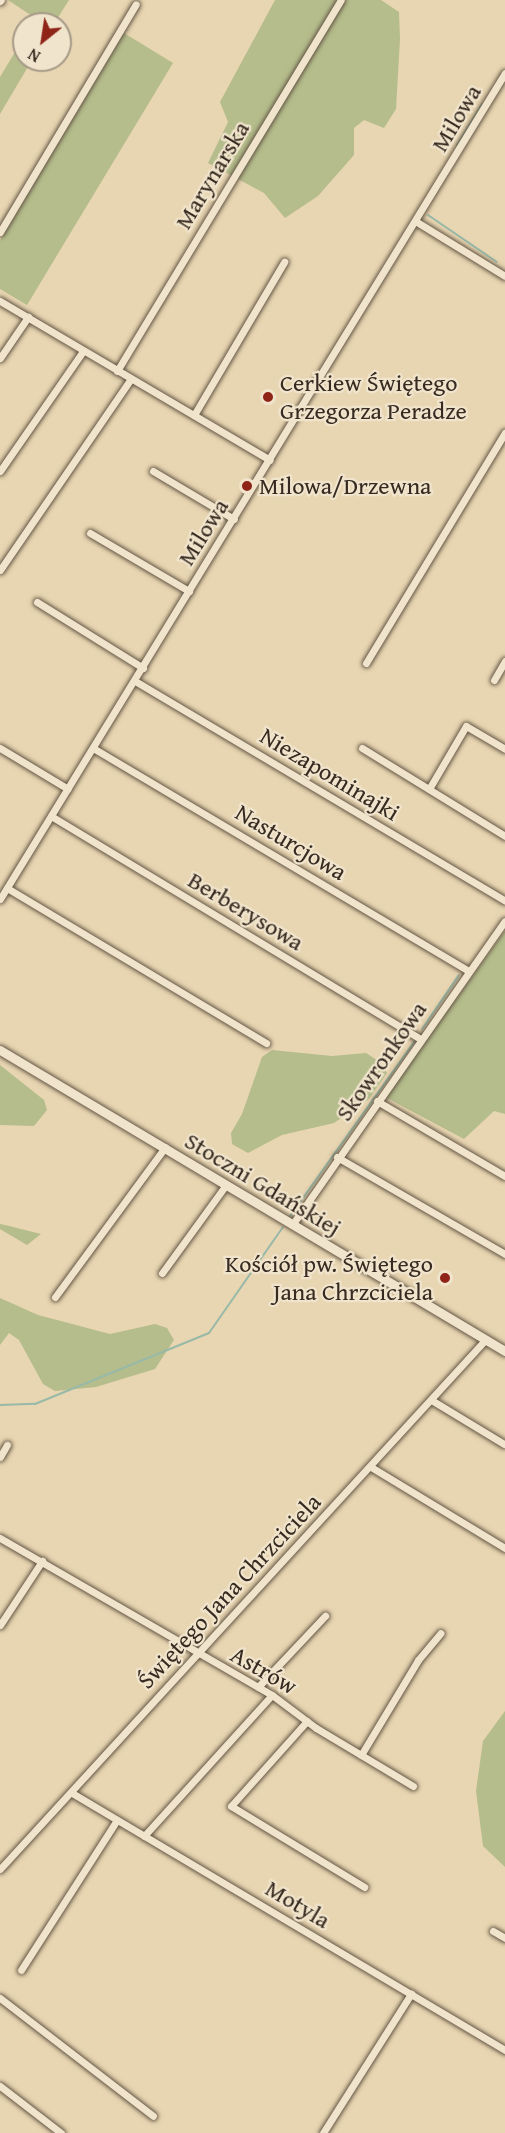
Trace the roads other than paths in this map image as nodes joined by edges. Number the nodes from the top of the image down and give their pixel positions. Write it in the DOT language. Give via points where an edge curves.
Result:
graph roads {
  1 [pos="341,0"];
  2 [pos="136,4"];
  3 [pos="505,73"];
  4 [pos="417,222"];
  5 [pos="0,232"];
  6 [pos="284,262"];
  7 [pos="505,276"];
  8 [pos="0,301"];
  9 [pos="28,317"];
  10 [pos="83,351"];
  11 [pos="0,358"];
  12 [pos="117,371"];
  13 [pos="131,379"];
  14 [pos="194,415"];
  15 [pos="505,433"];
  16 [pos="270,460"];
  17 [pos="0,471"];
  18 [pos="153,471"];
  19 [pos="234,519"];
  20 [pos="90,533"];
  21 [pos="0,570"];
  22 [pos="189,591"];
  23 [pos="37,602"];
  24 [pos="505,661"];
  25 [pos="366,663"];
  26 [pos="143,668"];
  27 [pos="494,680"];
  28 [pos="135,681"];
  29 [pos="0,747"];
  30 [pos="93,747"];
  31 [pos="362,748"];
  32 [pos="505,749"];
  33 [pos="68,789"];
  34 [pos="429,789"];
  35 [pos="51,816"];
  36 [pos="505,836"];
  37 [pos="7,888"];
  38 [pos="0,899"];
  39 [pos="505,901"];
  40 [pos="505,921"];
  41 [pos="469,971"];
  42 [pos="421,1039"];
  43 [pos="266,1043"];
  44 [pos="0,1050"];
  45 [pos="377,1101"];
  46 [pos="165,1148"];
  47 [pos="337,1157"];
  48 [pos="505,1176"];
  49 [pos="226,1185"];
  50 [pos="292,1225"];
  51 [pos="505,1254"];
  52 [pos="162,1273"];
  53 [pos="55,1298"];
  54 [pos="485,1340"];
  55 [pos="505,1352"];
  56 [pos="432,1401"];
  57 [pos="504,1444"];
  58 [pos="7,1445"];
  59 [pos="0,1457"];
  60 [pos="370,1467"];
  61 [pos="0,1538"];
  62 [pos="505,1548"];
  63 [pos="42,1561"];
  64 [pos="325,1616"];
  65 [pos="0,1625"];
  66 [pos="441,1634"];
  67 [pos="197,1654"];
  68 [pos="258,1687"];
  69 [pos="272,1695"];
  70 [pos="307,1721"];
  71 [pos="361,1755"];
  72 [pos="413,1786"];
  73 [pos="72,1793"];
  74 [pos="117,1820"];
  75 [pos="144,1836"];
  76 [pos="0,1869"];
  77 [pos="364,1887"];
  78 [pos="493,1931"];
  79 [pos="505,1938"];
  80 [pos="21,1970"];
  81 [pos="411,1994"];
  82 [pos="0,1998"];
  83 [pos="505,2050"];
  84 [pos="0,2085"];
  85 [pos="153,2116"];
  86 [pos="61,2133"];
  87 [pos="323,2133"];
  1 -- 12 [label="street, Marynarska"];
  2 -- 5 [label="street"];
  3 -- 4 [label="street, Milowa"];
  4 -- 7 [label="street"];
  4 -- 16 [label="street, Milowa"];
  6 -- 14 [label="street"];
  8 -- 9 [label="street"];
  9 -- 10 [label="street"];
  9 -- 11 [label="street"];
  10 -- 12 [label="street"];
  10 -- 17 [label="street"];
  12 -- 13 [label="street"];
  13 -- 14 [label="street"];
  13 -- 21 [label="street"];
  14 -- 16 [label="street"];
  15 -- 25 [label="street"];
  16 -- 19 [label="street, Milowa"];
  18 -- 19 [label="street"];
  19 -- 22 [label="street, Milowa"];
  20 -- 22 [label="street"];
  22 -- 26 [label="street, Milowa"];
  23 -- 26 [label="street"];
  24 -- 27 [label="street"];
  26 -- 28 [label="street, Milowa"];
  28 -- 30 [label="street, Milowa"];
  28 -- 39 [label="street, Niezapominajki"];
  29 -- 33 [label="street"];
  30 -- 33 [label="street, Milowa"];
  30 -- 41 [label="street, Nasturcjowa"];
  31 -- 34 [label="street"];
  32 -- 34 [label="street" via="466,726"];
  33 -- 35 [label="street, Milowa"];
  34 -- 36 [label="street"];
  35 -- 37 [label="street, Milowa"];
  35 -- 42 [label="street, Berberysowa"];
  37 -- 38 [label="street, Milowa"];
  37 -- 43 [label="street"];
  40 -- 41 [label="street, Skowronkowa"];
  41 -- 42 [label="street, Skowronkowa"];
  42 -- 45 [label="street, Skowronkowa"];
  44 -- 46 [label="street, Stoczni Gdańskiej"];
  45 -- 47 [label="street, Skowronkowa"];
  45 -- 48 [label="street"];
  46 -- 49 [label="street, Stoczni Gdańskiej"];
  46 -- 53 [label="street"];
  47 -- 50 [label="street, Skowronkowa"];
  47 -- 51 [label="street"];
  49 -- 50 [label="street, Stoczni Gdańskiej"];
  49 -- 52 [label="street"];
  50 -- 54 [label="street, Stoczni Gdańskiej"];
  54 -- 55 [label="street, Stoczni Gdańskiej"];
  54 -- 56 [label="street, Świętego Jana Chrzciciela"];
  56 -- 57 [label="street"];
  56 -- 60 [label="street, Świętego Jana Chrzciciela"];
  58 -- 59 [label="street"];
  60 -- 62 [label="street"];
  60 -- 67 [label="street, Świętego Jana Chrzciciela"];
  61 -- 63 [label="street, Astrów"];
  63 -- 65 [label="street"];
  63 -- 67 [label="street, Astrów"];
  64 -- 68 [label="street"];
  66 -- 71 [label="street" via="418,1660"];
  67 -- 68 [label="street, Astrów"];
  67 -- 73 [label="street, Świętego Jana Chrzciciela"];
  68 -- 69 [label="street, Astrów"];
  69 -- 70 [label="street, Astrów"];
  69 -- 75 [label="street"];
  70 -- 71 [label="street, Astrów"];
  70 -- 77 [label="street" via="231,1806"];
  71 -- 72 [label="street, Astrów"];
  73 -- 74 [label="street, Motyla"];
  73 -- 76 [label="street, Świętego Jana Chrzciciela"];
  74 -- 75 [label="street, Motyla"];
  74 -- 80 [label="street"];
  75 -- 81 [label="street, Motyla"];
  78 -- 79 [label="street"];
  81 -- 83 [label="street, Motyla"];
  81 -- 87 [label="street"];
  82 -- 85 [label="street"];
  84 -- 86 [label="street"];
}
